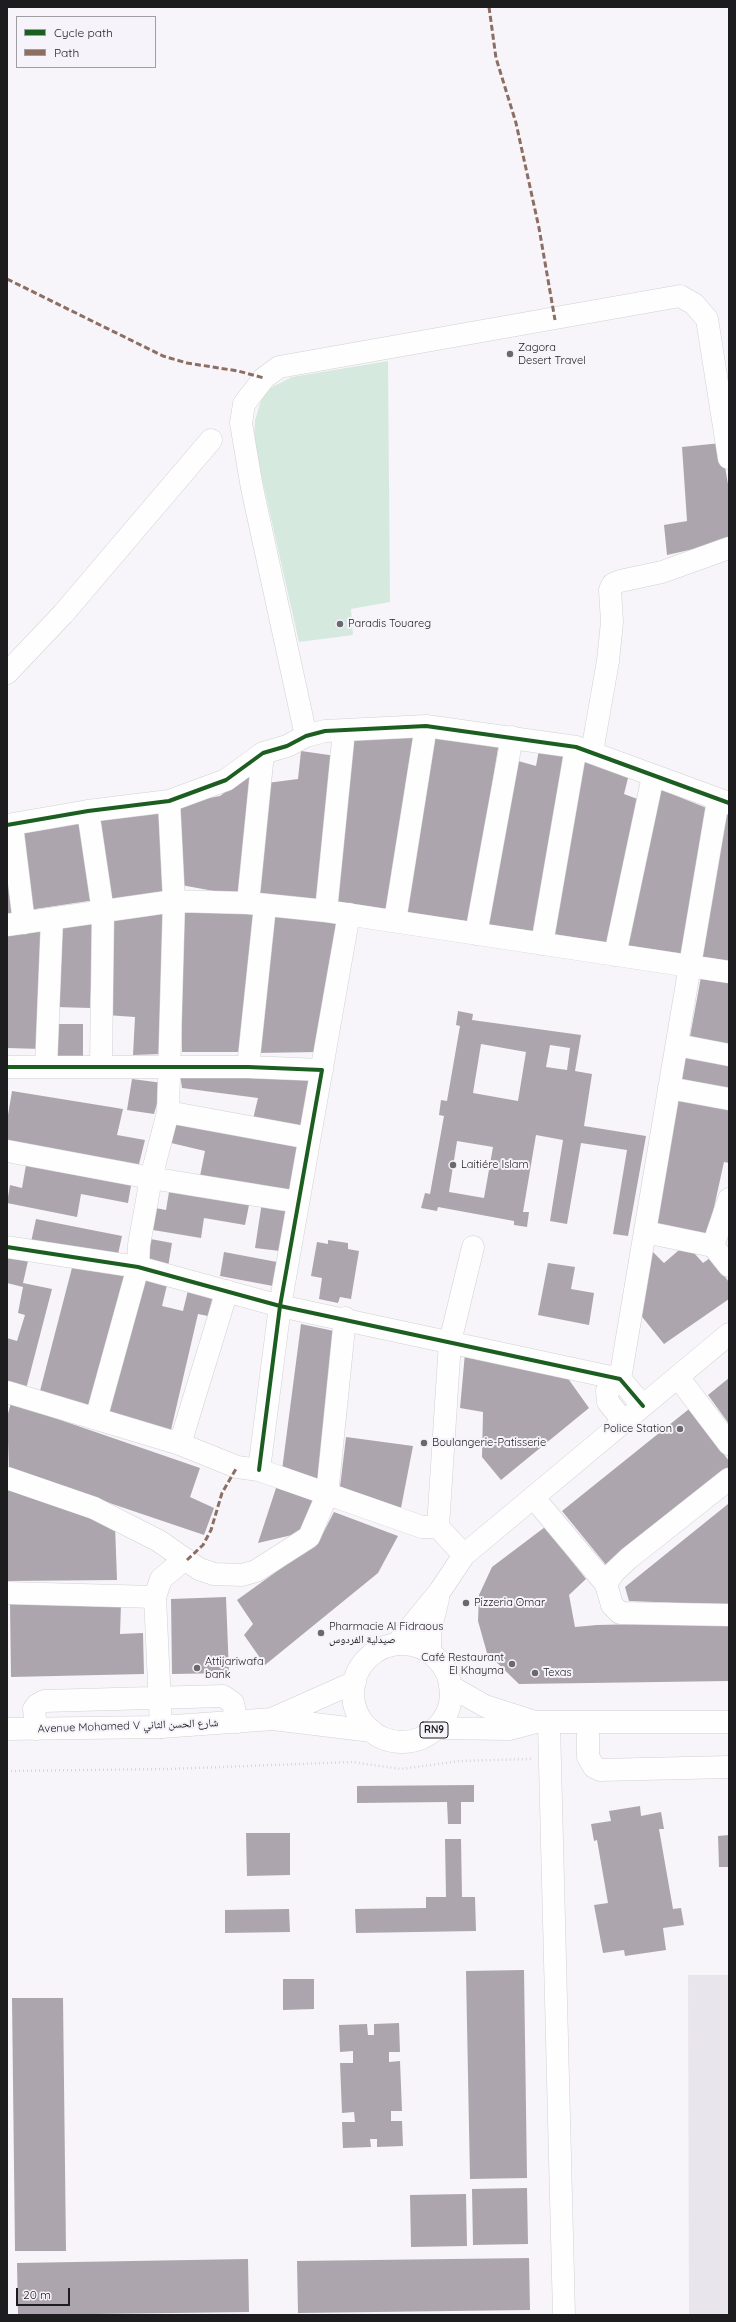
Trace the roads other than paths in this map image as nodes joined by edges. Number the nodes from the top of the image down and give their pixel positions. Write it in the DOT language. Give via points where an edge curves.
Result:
graph roads {
  1 [pos="211,440"];
  2 [pos="729,458"];
  3 [pos="729,548"];
  4 [pos="7,673"];
  5 [pos="426,726"];
  6 [pos="344,732"];
  7 [pos="306,736"];
  8 [pos="512,737"];
  9 [pos="584,750"];
  10 [pos="262,753"];
  11 [pos="653,776"];
  12 [pos="169,801"];
  13 [pos="723,802"];
  14 [pos="88,811"];
  15 [pos="9,825"];
  16 [pos="174,901"];
  17 [pos="256,904"];
  18 [pos="326,911"];
  19 [pos="103,912"];
  20 [pos="349,914"];
  21 [pos="52,919"];
  22 [pos="395,922"];
  23 [pos="15,924"];
  24 [pos="476,934"];
  25 [pos="542,944"];
  26 [pos="615,955"];
  27 [pos="690,966"];
  28 [pos="729,972"];
  29 [pos="677,1045"];
  30 [pos="729,1056"];
  31 [pos="7,1067"];
  32 [pos="46,1067"];
  33 [pos="101,1067"];
  34 [pos="171,1067"];
  35 [pos="248,1067"];
  36 [pos="322,1070"];
  37 [pos="669,1088"];
  38 [pos="729,1099"];
  39 [pos="168,1112"];
  40 [pos="309,1138"];
  41 [pos="7,1151"];
  42 [pos="151,1178"];
  43 [pos="729,1199"];
  44 [pos="298,1202"];
  45 [pos="645,1232"];
  46 [pos="713,1246"];
  47 [pos="7,1247"];
  48 [pos="473,1247"];
  49 [pos="729,1266"];
  50 [pos="138,1267"];
  51 [pos="227,1292"];
  52 [pos="280,1306"];
  53 [pos="345,1318"];
  54 [pos="729,1334"];
  55 [pos="450,1342"];
  56 [pos="678,1377"];
  57 [pos="620,1379"];
  58 [pos="7,1392"];
  59 [pos="643,1406"];
  60 [pos="96,1419"];
  61 [pos="624,1422"];
  62 [pos="180,1444"];
  63 [pos="729,1444"];
  64 [pos="259,1470"];
  65 [pos="7,1478"];
  66 [pos="729,1479"];
  67 [pos="327,1495"];
  68 [pos="534,1498"];
  69 [pos="438,1527"];
  70 [pos="464,1555"];
  71 [pos="187,1560"];
  72 [pos="606,1584"];
  73 [pos="440,1591"];
  74 [pos="7,1592"];
  75 [pos="155,1596"];
  76 [pos="729,1615"];
  77 [pos="397,1644"];
  78 [pos="430,1653"];
  79 [pos="354,1682"];
  80 [pos="450,1686"];
  81 [pos="161,1699"];
  82 [pos="273,1718"];
  83 [pos="238,1722"];
  84 [pos="729,1722"];
  85 [pos="542,1723"];
  86 [pos="588,1723"];
  87 [pos="160,1727"];
  88 [pos="436,1728"];
  89 [pos="7,1729"];
  90 [pos="36,1729"];
  91 [pos="372,1731"];
  92 [pos="729,1767"];
  93 [pos="564,2315"];
  1 -- 4 [label="street" via="63,614"];
  2 -- 7 [label="street" via="707,319 694,304 680,296 279,367 264,378 244,404 241,423 252,488"];
  3 -- 9 [label="street" via="662,572 613,584 610,590 612,622 608,661"];
  5 -- 6 [label="street" via="378,727"];
  5 -- 8 [label="street"];
  5 -- 22 [label="street"];
  6 -- 7 [label="street" via="325,731"];
  6 -- 18 [label="street"];
  7 -- 10 [label="street" via="287,746"];
  8 -- 9 [label="street"];
  8 -- 24 [label="street"];
  9 -- 11 [label="street"];
  9 -- 25 [label="street"];
  10 -- 12 [label="street" via="226,780"];
  10 -- 17 [label="street"];
  11 -- 13 [label="street"];
  11 -- 26 [label="street"];
  12 -- 14 [label="street"];
  12 -- 16 [label="street"];
  13 -- 27 [label="street"];
  14 -- 15 [label="street"];
  14 -- 19 [label="street"];
  15 -- 23 [label="street"];
  16 -- 17 [label="street"];
  16 -- 19 [label="street"];
  16 -- 34 [label="street"];
  17 -- 18 [label="street"];
  17 -- 35 [label="street"];
  18 -- 20 [label="street"];
  19 -- 21 [label="street"];
  19 -- 33 [label="street"];
  20 -- 22 [label="street"];
  20 -- 36 [label="street"];
  21 -- 23 [label="street"];
  21 -- 32 [label="street"];
  22 -- 24 [label="street"];
  24 -- 25 [label="street"];
  25 -- 26 [label="street"];
  26 -- 27 [label="street"];
  27 -- 28 [label="street"];
  27 -- 29 [label="street"];
  29 -- 30 [label="street"];
  29 -- 37 [label="street"];
  31 -- 32 [label="street"];
  32 -- 33 [label="street"];
  33 -- 34 [label="street"];
  34 -- 35 [label="street"];
  34 -- 39 [label="street"];
  35 -- 36 [label="street"];
  36 -- 40 [label="street"];
  37 -- 38 [label="street"];
  37 -- 45 [label="street"];
  39 -- 40 [label="street"];
  39 -- 42 [label="street"];
  40 -- 44 [label="street"];
  41 -- 42 [label="street"];
  42 -- 44 [label="street"];
  42 -- 50 [label="street" via="139,1245"];
  43 -- 46 [label="street"];
  44 -- 52 [label="street"];
  45 -- 46 [label="street"];
  45 -- 57 [label="street"];
  46 -- 49 [label="street"];
  47 -- 50 [label="street"];
  48 -- 55 [label="street"];
  50 -- 51 [label="street"];
  50 -- 60 [label="street"];
  51 -- 52 [label="street"];
  51 -- 62 [label="street"];
  52 -- 53 [label="street"];
  52 -- 64 [label="street"];
  53 -- 55 [label="street"];
  53 -- 67 [label="street"];
  54 -- 56 [label="street"];
  55 -- 57 [label="street"];
  55 -- 69 [label="street"];
  56 -- 59 [label="street"];
  56 -- 63 [label="street"];
  57 -- 59 [label="street"];
  57 -- 61 [label="street" via="608,1392 608,1402"];
  58 -- 60 [label="street"];
  59 -- 61 [label="street"];
  60 -- 62 [label="street"];
  61 -- 68 [label="street"];
  62 -- 64 [label="street" via="237,1467"];
  64 -- 67 [label="street"];
  65 -- 71 [label="street" via="94,1508 159,1541"];
  66 -- 72 [label="street" via="629,1558 613,1573"];
  67 -- 69 [label="street" via="422,1527"];
  67 -- 71 [label="street" via="309,1537 256,1572 242,1575 214,1574"];
  68 -- 70 [label="street"];
  68 -- 72 [label="street"];
  69 -- 70 [label="street"];
  70 -- 73 [label="street"];
  71 -- 75 [label="street" via="161,1579"];
  72 -- 76 [label="street" via="612,1605 620,1613"];
  73 -- 77 [label="street"];
  73 -- 78 [label="street" via="430,1631"];
  74 -- 75 [label="street"];
  75 -- 81 [label="street"];
  77 -- 78 [label="street, Avenue Mohamed V شارع الحسن الثاني / RN9" via="420,1647"];
  77 -- 79 [label="street, Avenue Mohamed V شارع الحسن الثاني / RN9" via="382,1648 370,1656 360,1668"];
  78 -- 80 [label="street, Avenue Mohamed V شارع الحسن الثاني / RN9" via="447,1673"];
  79 -- 82 [label="street, Avenue Mohamed V شارع الحسن الثاني / RN9"];
  79 -- 91 [label="street, Avenue Mohamed V شارع الحسن الثاني / RN9" via="356,1709 362,1721"];
  80 -- 85 [label="street, RN9" via="485,1706"];
  80 -- 88 [label="street, Avenue Mohamed V شارع الحسن الثاني / RN9" via="450,1701 445,1716"];
  81 -- 83 [label="street" via="227,1697 235,1708"];
  81 -- 87 [label="street"];
  81 -- 90 [label="street" via="44,1701 34,1710"];
  82 -- 83 [label="street, Avenue Mohamed V شارع الحسن الثاني / RN9"];
  82 -- 91 [label="street, Avenue Mohamed V شارع الحسن الثاني / RN9"];
  83 -- 87 [label="street, Avenue Mohamed V شارع الحسن الثاني / RN9"];
  84 -- 86 [label="street, RN9"];
  85 -- 86 [label="street, RN9"];
  85 -- 88 [label="street, RN9" via="510,1729"];
  85 -- 93 [label="street" via="549,1759"];
  86 -- 92 [label="street" via="588,1757 594,1767 600,1770"];
  87 -- 90 [label="street, Avenue Mohamed V شارع الحسن الثاني / RN9"];
  88 -- 91 [label="street, Avenue Mohamed V شارع الحسن الثاني / RN9" via="412,1741 398,1742"];
  89 -- 90 [label="street, Avenue Mohamed V شارع الحسن الثاني / RN9"];
}
